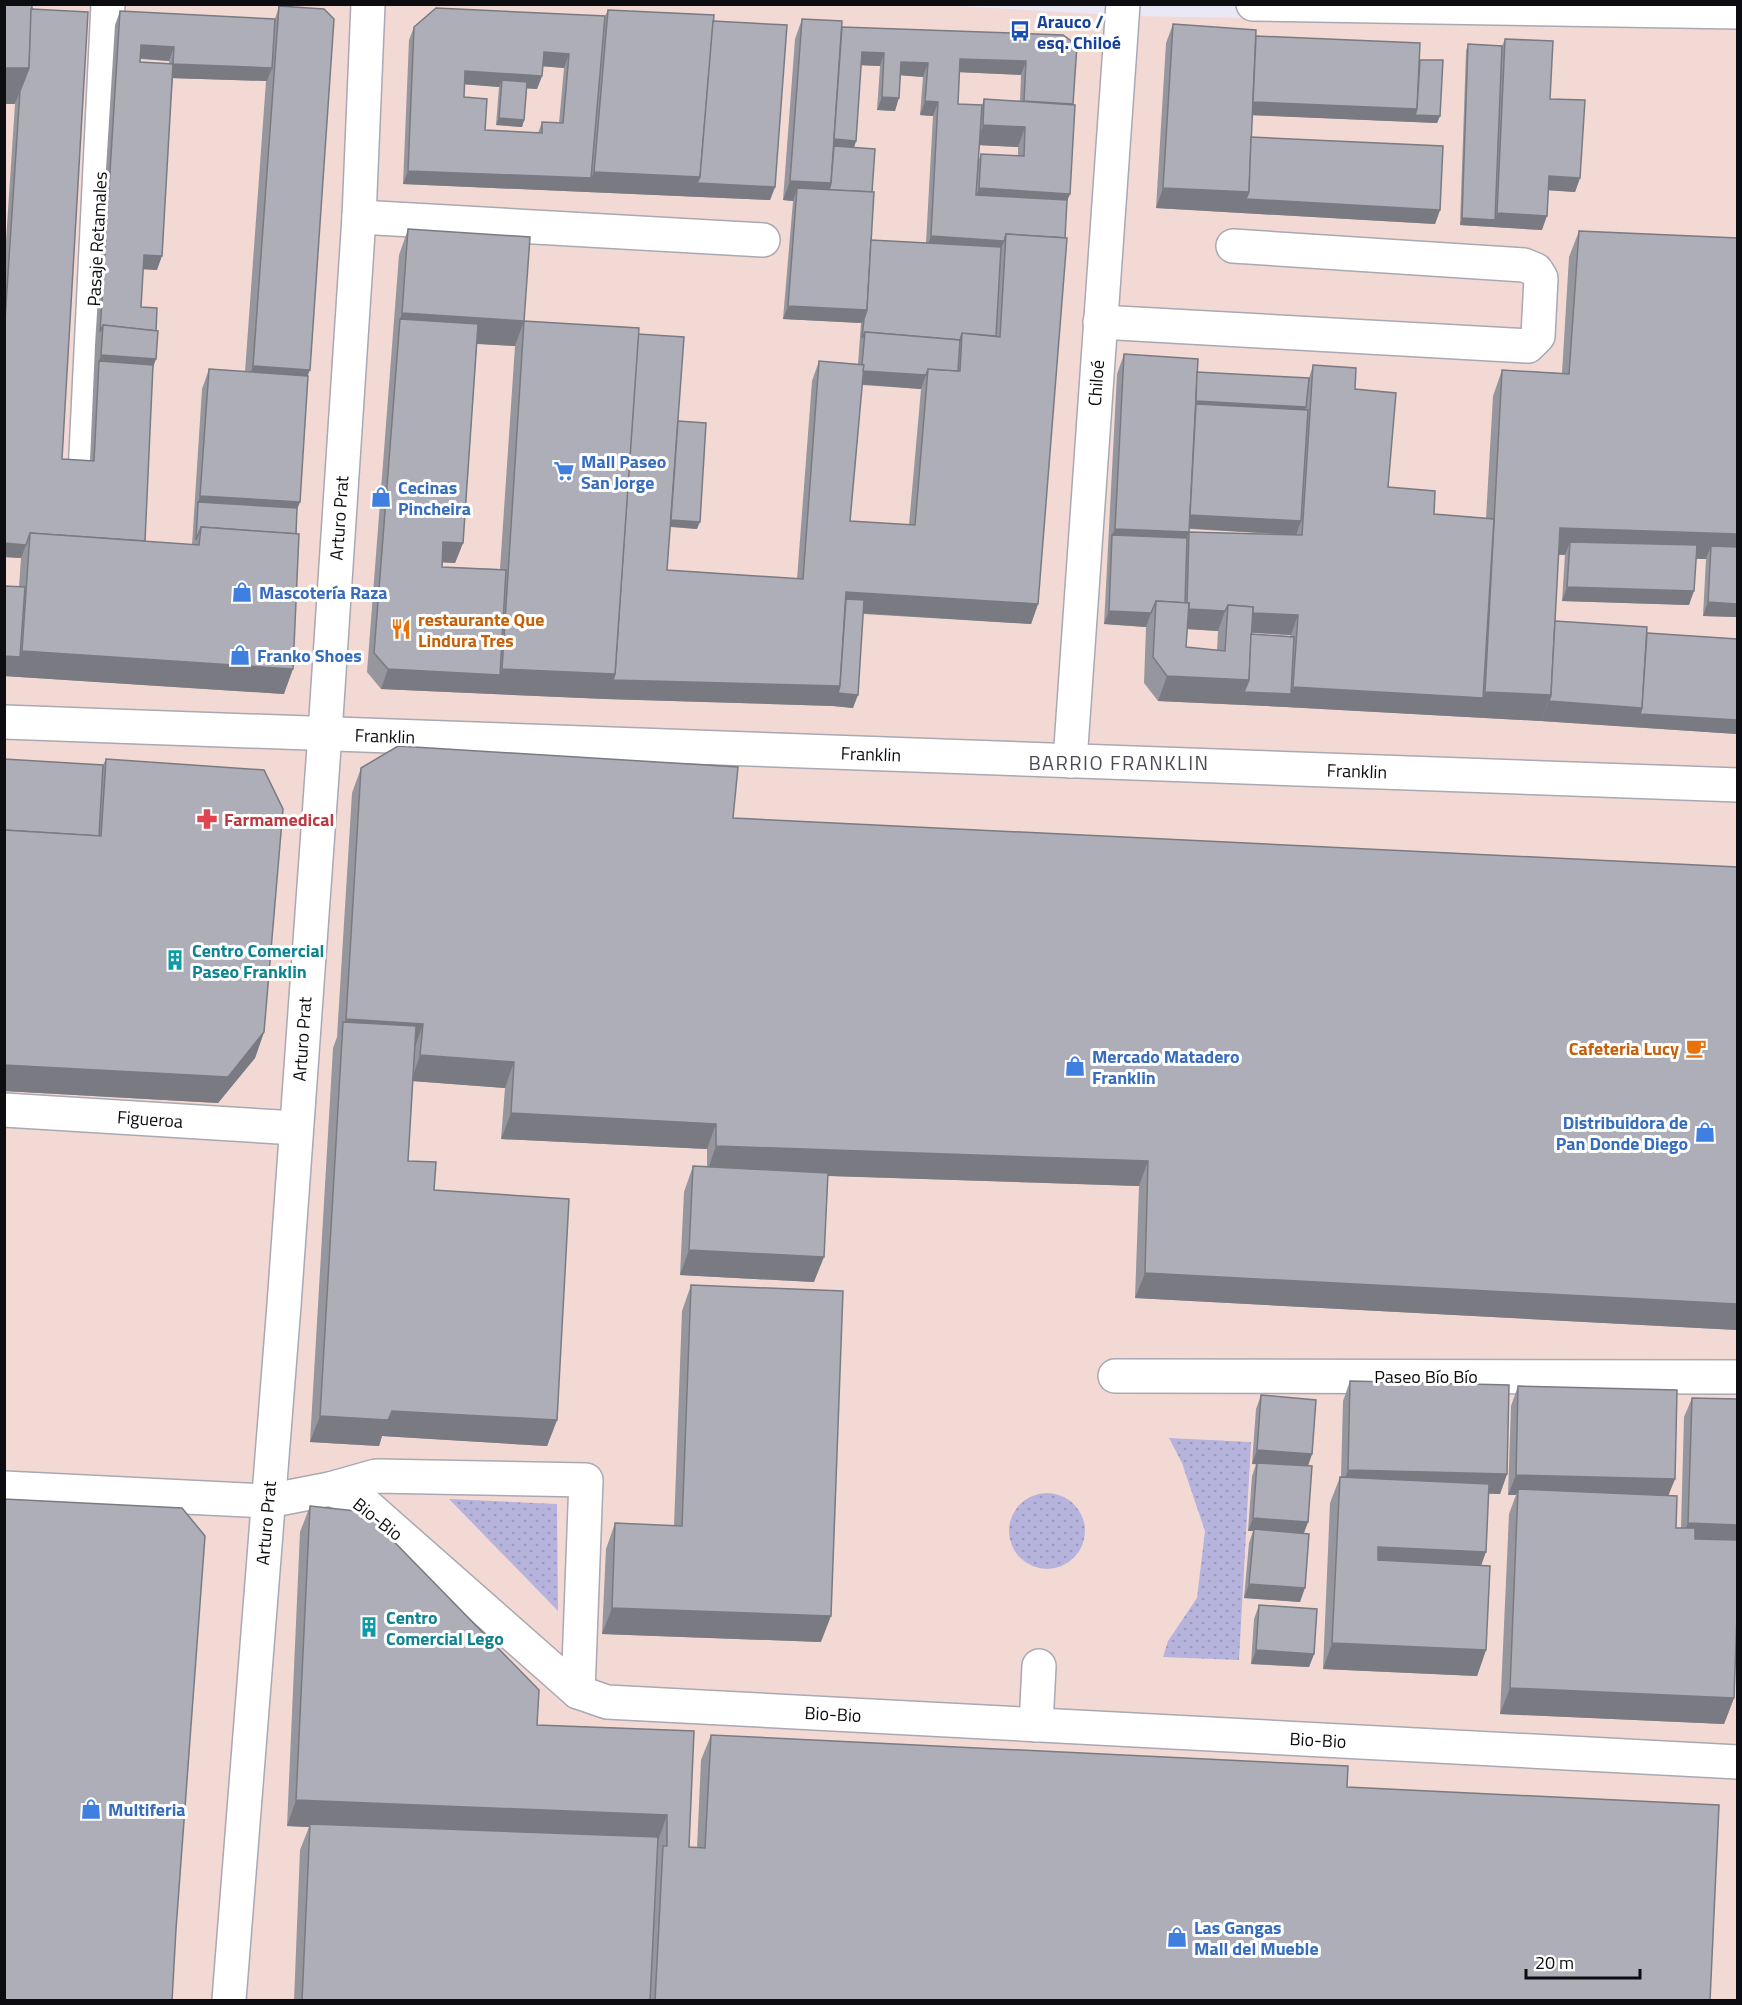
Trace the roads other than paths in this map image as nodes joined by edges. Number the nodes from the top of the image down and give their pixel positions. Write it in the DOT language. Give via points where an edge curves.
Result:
graph roads {
  1 [pos="108,4"];
  2 [pos="368,4"];
  3 [pos="1123,4"];
  4 [pos="1253,4"];
  5 [pos="1737,12"];
  6 [pos="359,217"];
  7 [pos="763,240"];
  8 [pos="1233,246"];
  9 [pos="1100,322"];
  10 [pos="85,474"];
  11 [pos="4,722"];
  12 [pos="325,733"];
  13 [pos="1070,761"];
  14 [pos="1737,785"];
  15 [pos="4,1110"];
  16 [pos="296,1128"];
  17 [pos="1115,1376"];
  18 [pos="1737,1377"];
  19 [pos="4,1488"];
  20 [pos="330,1490"];
  21 [pos="267,1502"];
  22 [pos="1039,1666"];
  23 [pos="578,1692"];
  24 [pos="1036,1725"];
  25 [pos="1737,1762"];
  26 [pos="229,2001"];
  1 -- 10 [label="street, Pasaje Retamales"];
  2 -- 6 [label="street, Arturo Prat"];
  3 -- 9 [label="street, Chiloé"];
  4 -- 5 [label="street"];
  6 -- 7 [label="street"];
  6 -- 12 [label="street, Arturo Prat"];
  8 -- 9 [label="street" via="1524,266 1536,270 1541,278 1538,336 1528,346"];
  9 -- 13 [label="street, Chiloé"];
  11 -- 12 [label="street, Franklin"];
  12 -- 13 [label="street, Franklin"];
  12 -- 16 [label="street, Arturo Prat"];
  13 -- 14 [label="street, Franklin"];
  15 -- 16 [label="street, Figueroa"];
  16 -- 21 [label="street, Arturo Prat"];
  17 -- 18 [label="street, Paseo Bío Bío"];
  19 -- 21 [label="street"];
  20 -- 21 [label="street"];
  20 -- 23 [label="street, Bio-Bio" via="367,1506"];
  20 -- 23 [label="street" via="376,1476 586,1480"];
  21 -- 26 [label="street, Arturo Prat"];
  22 -- 24 [label="street"];
  23 -- 24 [label="street, Bio-Bio" via="607,1702"];
  24 -- 25 [label="street, Bio-Bio"];
}
